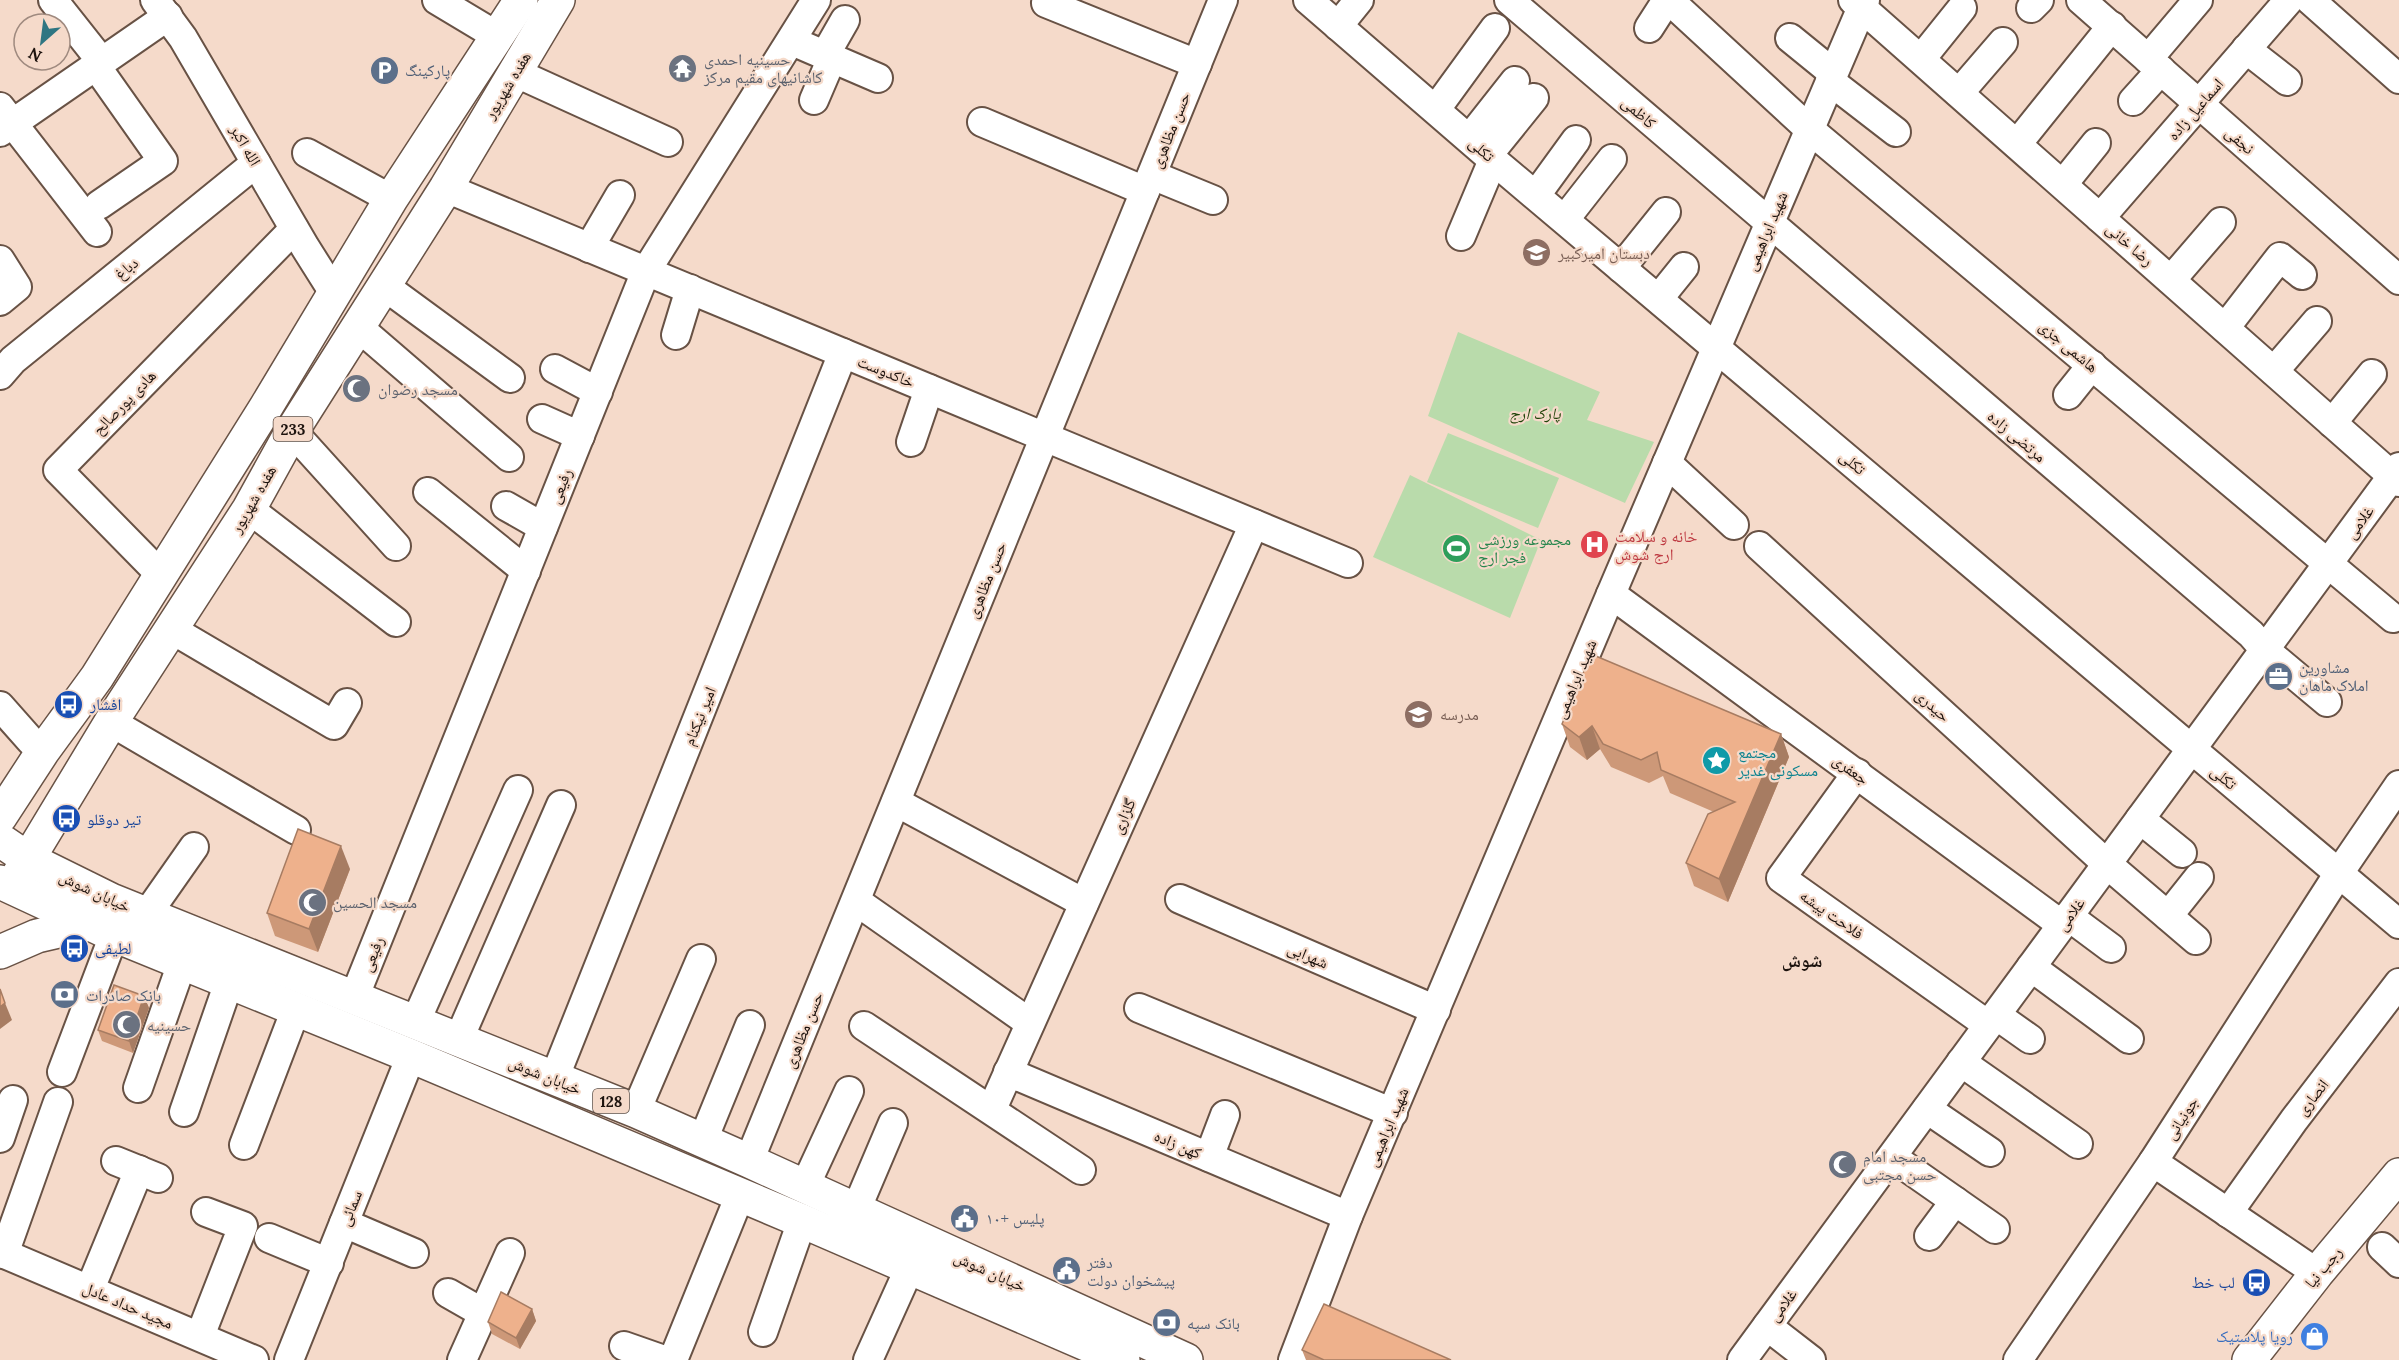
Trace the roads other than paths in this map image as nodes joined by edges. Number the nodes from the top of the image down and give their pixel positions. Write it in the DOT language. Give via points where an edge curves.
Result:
graph roads {
  1 [pos="53,0"];
  2 [pos="437,0"];
  3 [pos="521,0"];
  4 [pos="558,0"];
  5 [pos="816,0"];
  6 [pos="1223,0"];
  7 [pos="1308,0"];
  8 [pos="1359,0"];
  9 [pos="1509,0"];
  10 [pos="1668,0"];
  11 [pos="2198,0"];
  12 [pos="2289,0"];
  13 [pos="2310,0"];
  14 [pos="1860,2"];
  15 [pos="1046,3"];
  16 [pos="2074,7"];
  17 [pos="162,8"];
  18 [pos="1962,8"];
  19 [pos="845,20"];
  20 [pos="1338,26"];
  21 [pos="1495,28"];
  22 [pos="1649,28"];
  23 [pos="497,36"];
  24 [pos="1791,38"];
  25 [pos="792,41"];
  26 [pos="2003,42"];
  27 [pos="2246,49"];
  28 [pos="828,57"];
  29 [pos="1921,59"];
  30 [pos="99,64"];
  31 [pos="1197,64"];
  32 [pos="2154,64"];
  33 [pos="514,72"];
  34 [pos="2398,76"];
  35 [pos="1832,77"];
  36 [pos="878,78"];
  37 [pos="2287,81"];
  38 [pos="1525,89"];
  39 [pos="1959,93"];
  40 [pos="814,100"];
  41 [pos="2133,101"];
  42 [pos="2199,104"];
  43 [pos="1436,109"];
  44 [pos="4,121"];
  45 [pos="982,122"];
  46 [pos="1809,129"];
  47 [pos="1896,132"];
  48 [pos="1576,140"];
  49 [pos="668,142"];
  50 [pos="2017,144"];
  51 [pos="2096,144"];
  52 [pos="1484,151"];
  53 [pos="307,153"];
  54 [pos="1612,159"];
  55 [pos="256,163"];
  56 [pos="1148,183"];
  57 [pos="2062,184"];
  58 [pos="446,188"];
  59 [pos="620,195"];
  60 [pos="1536,195"];
  61 [pos="392,199"];
  62 [pos="1213,200"];
  63 [pos="1666,213"];
  64 [pos="2100,218"];
  65 [pos="1565,219"];
  66 [pos="2221,222"];
  67 [pos="1769,224"];
  68 [pos="294,229"];
  69 [pos="1461,236"];
  70 [pos="589,248"];
  71 [pos="0,260"];
  72 [pos="1621,267"];
  73 [pos="1684,267"];
  74 [pos="646,272"];
  75 [pos="2302,275"];
  76 [pos="2171,280"];
  77 [pos="2399,280"];
  78 [pos="383,285"];
  79 [pos="690,289"];
  80 [pos="334,293"];
  81 [pos="1659,298"];
  82 [pos="0,301"];
  83 [pos="2317,321"];
  84 [pos="357,326"];
  85 [pos="2225,328"];
  86 [pos="676,335"];
  87 [pos="1716,346"];
  88 [pos="843,353"];
  89 [pos="2092,365"];
  90 [pos="555,369"];
  91 [pos="2274,371"];
  92 [pos="2372,374"];
  93 [pos="0,375"];
  94 [pos="510,378"];
  95 [pos="929,389"];
  96 [pos="598,392"];
  97 [pos="2068,394"];
  98 [pos="542,419"];
  99 [pos="2332,423"];
  100 [pos="292,431"];
  101 [pos="580,436"];
  102 [pos="1045,437"];
  103 [pos="911,442"];
  104 [pos="509,457"];
  105 [pos="1667,463"];
  106 [pos="2397,475"];
  107 [pos="428,492"];
  108 [pos="506,506"];
  109 [pos="249,509"];
  110 [pos="1254,524"];
  111 [pos="1734,525"];
  112 [pos="543,527"];
  113 [pos="396,546"];
  114 [pos="1758,546"];
  115 [pos="1337,558"];
  116 [pos="2328,564"];
  117 [pos="526,571"];
  118 [pos="161,575"];
  119 [pos="1611,594"];
  120 [pos="2393,618"];
  121 [pos="396,622"];
  122 [pos="171,629"];
  123 [pos="2265,650"];
  124 [pos="2327,702"];
  125 [pos="0,706"];
  126 [pos="341,714"];
  127 [pos="111,722"];
  128 [pos="31,741"];
  129 [pos="2191,749"];
  130 [pos="1857,773"];
  131 [pos="2399,784"];
  132 [pos="518,790"];
  133 [pos="896,802"];
  134 [pos="561,805"];
  135 [pos="0,817"];
  136 [pos="2140,819"];
  137 [pos="296,830"];
  138 [pos="0,840"];
  139 [pos="194,847"];
  140 [pos="2182,853"];
  141 [pos="28,859"];
  142 [pos="2107,864"];
  143 [pos="2339,873"];
  144 [pos="2199,878"];
  145 [pos="4,891"];
  146 [pos="1180,899"];
  147 [pos="856,901"];
  148 [pos="1084,903"];
  149 [pos="147,914"];
  150 [pos="2168,916"];
  151 [pos="2397,919"];
  152 [pos="2065,921"];
  153 [pos="101,929"];
  154 [pos="2196,940"];
  155 [pos="2111,948"];
  156 [pos="0,952"];
  157 [pos="701,959"];
  158 [pos="182,963"];
  159 [pos="2031,967"];
  160 [pos="229,982"];
  161 [pos="2399,983"];
  162 [pos="354,998"];
  163 [pos="1139,1008"];
  164 [pos="296,1009"];
  165 [pos="1436,1010"];
  166 [pos="1992,1020"];
  167 [pos="415,1023"];
  168 [pos="1030,1023"];
  169 [pos="750,1025"];
  170 [pos="864,1026"];
  171 [pos="2030,1039"];
  172 [pos="2129,1039"];
  173 [pos="459,1041"];
  174 [pos="411,1056"];
  175 [pos="1961,1062"];
  176 [pos="63,1072"];
  177 [pos="1008,1072"];
  178 [pos="554,1079"];
  179 [pos="138,1088"];
  180 [pos="849,1091"];
  181 [pos="13,1100"];
  182 [pos="58,1102"];
  183 [pos="992,1109"];
  184 [pos="1927,1109"];
  185 [pos="636,1111"];
  186 [pos="184,1112"];
  187 [pos="1393,1113"];
  188 [pos="1225,1115"];
  189 [pos="893,1122"];
  190 [pos="0,1138"];
  191 [pos="703,1140"];
  192 [pos="2078,1144"];
  193 [pos="244,1145"];
  194 [pos="1990,1152"];
  195 [pos="1892,1156"];
  196 [pos="1209,1157"];
  197 [pos="750,1161"];
  198 [pos="2153,1162"];
  199 [pos="137,1170"];
  200 [pos="1081,1170"];
  201 [pos="2399,1175"];
  202 [pos="805,1186"];
  203 [pos="740,1195"];
  204 [pos="1955,1201"];
  205 [pos="856,1210"];
  206 [pos="206,1212"];
  207 [pos="2228,1213"];
  208 [pos="1348,1216"];
  209 [pos="802,1221"];
  210 [pos="344,1223"];
  211 [pos="1995,1229"];
  212 [pos="1929,1236"];
  213 [pos="269,1238"];
  214 [pos="2,1253"];
  215 [pos="414,1253"];
  216 [pos="510,1253"];
  217 [pos="329,1263"];
  218 [pos="910,1267"];
  219 [pos="2317,1273"];
  220 [pos="90,1289"];
  221 [pos="448,1293"];
  222 [pos="483,1313"];
  223 [pos="1767,1326"];
  224 [pos="763,1332"];
  225 [pos="200,1336"];
  226 [pos="624,1346"];
  227 [pos="254,1360"];
  228 [pos="290,1360"];
  229 [pos="462,1360"];
  230 [pos="663,1360"];
  231 [pos="674,1360"];
  232 [pos="868,1360"];
  233 [pos="1123,1360"];
  234 [pos="1186,1360"];
  235 [pos="1293,1360"];
  236 [pos="1742,1360"];
  237 [pos="1811,1360"];
  238 [pos="2019,1360"];
  239 [pos="2249,1360"];
  1 -- 30 [label="street"];
  2 -- 23 [label="street"];
  3 -- 23 [label="main road, هفده شهریور / 233"];
  4 -- 33 [label="main road, هفده شهریور / 233"];
  5 -- 25 [label="street, رفیعی"];
  6 -- 31 [label="street, حسن مظاهری"];
  7 -- 20 [label="street, تکلی"];
  8 -- 20 [label="street"];
  9 -- 67 [label="street, کاظمی"];
  10 -- 22 [label="street"];
  10 -- 46 [label="street, هاشمی جزی"];
  11 -- 32 [label="street"];
  12 -- 27 [label="street, اسماعیل زاده"];
  13 -- 34 [label="street"];
  14 -- 29 [label="street, رضا خانی"];
  14 -- 35 [label="street, شهید ابراهیمی"];
  15 -- 31 [label="street"];
  16 -- 32 [label="street, نجفی"];
  16 -- 50 [label="street"];
  17 -- 30 [label="street"];
  17 -- 55 [label="street, الله اکبر"];
  18 -- 29 [label="street"];
  19 -- 28 [label="street"];
  20 -- 43 [label="street, تکلی"];
  21 -- 43 [label="street"];
  23 -- 61 [label="main road, هفده شهریور / 233"];
  24 -- 35 [label="street"];
  25 -- 28 [label="street"];
  25 -- 74 [label="street, رفیعی"];
  26 -- 39 [label="street"];
  27 -- 37 [label="street"];
  27 -- 42 [label="street, اسماعیل زاده"];
  28 -- 36 [label="street"];
  28 -- 40 [label="street"];
  29 -- 39 [label="street, رضا خانی"];
  30 -- 44 [label="street"];
  30 -- 44 [label="street" via="163,161 98,219"];
  31 -- 56 [label="street, حسن مظاهری"];
  32 -- 41 [label="street"];
  32 -- 42 [label="street, نجفی"];
  33 -- 49 [label="street"];
  33 -- 58 [label="main road, هفده شهریور / 233"];
  35 -- 46 [label="street, شهید ابراهیمی"];
  35 -- 47 [label="street"];
  38 -- 52 [label="street"];
  39 -- 50 [label="street, رضا خانی"];
  42 -- 64 [label="street, اسماعیل زاده"];
  42 -- 77 [label="street, نجفی"];
  43 -- 52 [label="street, تکلی"];
  45 -- 56 [label="street"];
  46 -- 67 [label="street, شهید ابراهیمی"];
  46 -- 89 [label="street, هاشمی جزی"];
  48 -- 60 [label="street"];
  50 -- 57 [label="street, رضا خانی"];
  51 -- 57 [label="street"];
  52 -- 60 [label="street, تکلی"];
  52 -- 69 [label="street"];
  53 -- 61 [label="street"];
  54 -- 65 [label="street"];
  55 -- 68 [label="street, الله اکبر"];
  55 -- 93 [label="street, دباغ" via="13,360"];
  56 -- 62 [label="street"];
  56 -- 102 [label="street, حسن مظاهری"];
  57 -- 64 [label="street, رضا خانی"];
  58 -- 70 [label="street, خاکدوست"];
  58 -- 78 [label="main road, هفده شهریور / 233"];
  59 -- 70 [label="street"];
  60 -- 65 [label="street, تکلی"];
  61 -- 80 [label="main road, هفده شهریور / 233"];
  63 -- 72 [label="street"];
  64 -- 76 [label="street, رضا خانی"];
  65 -- 72 [label="street, تکلی"];
  66 -- 76 [label="street"];
  67 -- 87 [label="street, شهید ابراهیمی"];
  67 -- 123 [label="street, مرتضی زاده" via="2251,634"];
  68 -- 80 [label="street, الله اکبر"];
  68 -- 118 [label="street, هادی پورصالح" via="58,470"];
  70 -- 74 [label="street, خاکدوست"];
  71 -- 82 [label="street" via="17,287"];
  72 -- 81 [label="street, تکلی"];
  73 -- 81 [label="street"];
  74 -- 79 [label="street, خاکدوست"];
  74 -- 96 [label="street, رفیعی"];
  75 -- 85 [label="street" via="2271,249"];
  76 -- 85 [label="street, رضا خانی"];
  78 -- 84 [label="main road, هفده شهریور / 233"];
  78 -- 94 [label="street"];
  79 -- 86 [label="street"];
  79 -- 88 [label="street, خاکدوست"];
  80 -- 118 [label="main road, هفده شهریور / 233"];
  81 -- 87 [label="street, تکلی"];
  83 -- 91 [label="street"];
  84 -- 100 [label="main road, هفده شهریور / 233"];
  84 -- 104 [label="street"];
  85 -- 91 [label="street, رضا خانی"];
  87 -- 105 [label="street, شهید ابراهیمی"];
  87 -- 129 [label="street, تکلی"];
  88 -- 95 [label="street, خاکدوست"];
  88 -- 178 [label="street, امیر نیکنام"];
  89 -- 97 [label="street"];
  89 -- 116 [label="street, هاشمی جزی"];
  90 -- 96 [label="street"];
  91 -- 99 [label="street, رضا خانی"];
  92 -- 99 [label="street"];
  95 -- 102 [label="street, خاکدوست"];
  95 -- 103 [label="street"];
  96 -- 101 [label="street, رفیعی"];
  98 -- 101 [label="street"];
  99 -- 106 [label="street, رضا خانی"];
  100 -- 109 [label="main road, هفده شهریور / 233"];
  100 -- 113 [label="street"];
  101 -- 112 [label="street, رفیعی"];
  102 -- 110 [label="street, خاکدوست"];
  102 -- 133 [label="street, حسن مظاهری"];
  105 -- 111 [label="street"];
  105 -- 119 [label="street, شهید ابراهیمی"];
  106 -- 116 [label="street, غلامی"];
  107 -- 117 [label="street"];
  108 -- 112 [label="street"];
  109 -- 121 [label="street"];
  109 -- 122 [label="main road, هفده شهریور / 233"];
  110 -- 115 [label="street, خاکدوست"];
  110 -- 148 [label="street, گلزاری"];
  112 -- 117 [label="street, رفیعی"];
  114 -- 142 [label="street, حیدری"];
  116 -- 120 [label="street, هاشمی جزی"];
  116 -- 123 [label="street, غلامی"];
  117 -- 162 [label="street, رفیعی"];
  118 -- 135 [label="main road, هفده شهریور / 233" via="98,676"];
  119 -- 130 [label="street, جعفری"];
  119 -- 165 [label="street, شهید ابراهیمی"];
  122 -- 126 [label="street"];
  122 -- 127 [label="main road, هفده شهریور / 233"];
  123 -- 124 [label="street, مرتضی زاده"];
  123 -- 129 [label="street, غلامی"];
  125 -- 128 [label="street"];
  127 -- 137 [label="street"];
  127 -- 141 [label="main road, هفده شهریور / 233"];
  129 -- 136 [label="street, غلامی"];
  129 -- 143 [label="street, تکلی"];
  130 -- 152 [label="street, جعفری"];
  130 -- 166 [label="street, فلاحت پیشه" via="1781,878"];
  131 -- 143 [label="street, جونیانی"];
  132 -- 167 [label="street"];
  133 -- 147 [label="street, حسن مظاهری"];
  133 -- 148 [label="street"];
  134 -- 173 [label="street"];
  136 -- 140 [label="street"];
  136 -- 142 [label="street, غلامی"];
  138 -- 141 [label="main road, خیابان شوش"];
  139 -- 149 [label="street"];
  141 -- 145 [label="main road, هفده شهریور"];
  141 -- 149 [label="main road, خیابان شوش / 128"];
  142 -- 150 [label="street, حیدری"];
  142 -- 152 [label="street, غلامی"];
  143 -- 151 [label="street, تکلی"];
  143 -- 198 [label="street, جونیانی"];
  144 -- 150 [label="street"];
  145 -- 153 [label="main road, خیابان شوش / 128"];
  146 -- 165 [label="street, شهرابی"];
  147 -- 168 [label="street"];
  147 -- 197 [label="street, حسن مظاهری"];
  148 -- 168 [label="street, گلزاری"];
  149 -- 162 [label="main road, خیابان شوش / 128"];
  150 -- 154 [label="street, حیدری"];
  152 -- 155 [label="street, جعفری"];
  152 -- 159 [label="street, غلامی"];
  153 -- 156 [label="main road" via="37,936"];
  153 -- 158 [label="main road, خیابان شوش / 128"];
  153 -- 176 [label="street"];
  157 -- 185 [label="street"];
  158 -- 160 [label="main road, خیابان شوش / 128"];
  158 -- 179 [label="street"];
  159 -- 166 [label="street, غلامی"];
  159 -- 172 [label="street"];
  160 -- 164 [label="main road, خیابان شوش / 128"];
  160 -- 186 [label="street"];
  161 -- 207 [label="street, انصاری"];
  162 -- 167 [label="main road, خیابان شوش / 128"];
  163 -- 187 [label="street"];
  164 -- 174 [label="main road, خیابان شوش / 128"];
  164 -- 193 [label="street"];
  165 -- 187 [label="street, شهید ابراهیمی"];
  166 -- 171 [label="street"];
  166 -- 175 [label="street, غلامی"];
  167 -- 173 [label="main road, خیابان شوش / 128"];
  168 -- 177 [label="street, گلزاری"];
  169 -- 191 [label="street"];
  170 -- 183 [label="street"];
  173 -- 178 [label="main road, خیابان شوش / 128"];
  174 -- 203 [label="main road, خیابان شوش / 128"];
  174 -- 210 [label="street, سمائی"];
  175 -- 184 [label="street, غلامی"];
  175 -- 192 [label="street"];
  177 -- 183 [label="street, گلزاری"];
  177 -- 196 [label="street, کهن زاده"];
  178 -- 185 [label="main road, خیابان شوش / 128"];
  180 -- 202 [label="street"];
  181 -- 190 [label="street"];
  182 -- 214 [label="street"];
  183 -- 200 [label="street"];
  184 -- 194 [label="street"];
  184 -- 195 [label="street, غلامی"];
  185 -- 191 [label="main road, خیابان شوش / 128"];
  187 -- 208 [label="street, شهید ابراهیمی"];
  188 -- 196 [label="street"];
  189 -- 205 [label="street"];
  191 -- 197 [label="main road, خیابان شوش / 128"];
  195 -- 204 [label="street"];
  195 -- 223 [label="street, غلامی"];
  196 -- 208 [label="street, کهن زاده"];
  197 -- 202 [label="main road, خیابان شوش / 128"];
  198 -- 207 [label="street"];
  198 -- 238 [label="street, جونیانی"];
  199 -- 220 [label="street"];
  201 -- 219 [label="main road, رجب نیا"];
  202 -- 205 [label="main road, خیابان شوش / 128"];
  203 -- 209 [label="main road, خیابان شوش / 128"];
  203 -- 231 [label="street"];
  204 -- 211 [label="street"];
  204 -- 212 [label="street"];
  205 -- 234 [label="main road, خیابان شوش / 128"];
  206 -- 225 [label="street" via="243,1226"];
  207 -- 219 [label="street"];
  208 -- 235 [label="street, شهید ابراهیمی"];
  209 -- 218 [label="main road, خیابان شوش / 128"];
  209 -- 224 [label="street"];
  210 -- 215 [label="street"];
  210 -- 217 [label="street, سمائی"];
  213 -- 217 [label="street"];
  214 -- 220 [label="street, مجید حداد عادل"];
  216 -- 222 [label="street"];
  217 -- 228 [label="street, سمائی"];
  218 -- 232 [label="street"];
  218 -- 233 [label="main road, خیابان شوش / 128"];
  219 -- 239 [label="main road, رجب نیا"];
  220 -- 225 [label="street, مجید حداد عادل"];
  221 -- 222 [label="street"];
  222 -- 229 [label="street"];
  223 -- 236 [label="street, غلامی"];
  223 -- 237 [label="street"];
  225 -- 227 [label="street, مجید حداد عادل"];
  226 -- 230 [label="street"];
}
